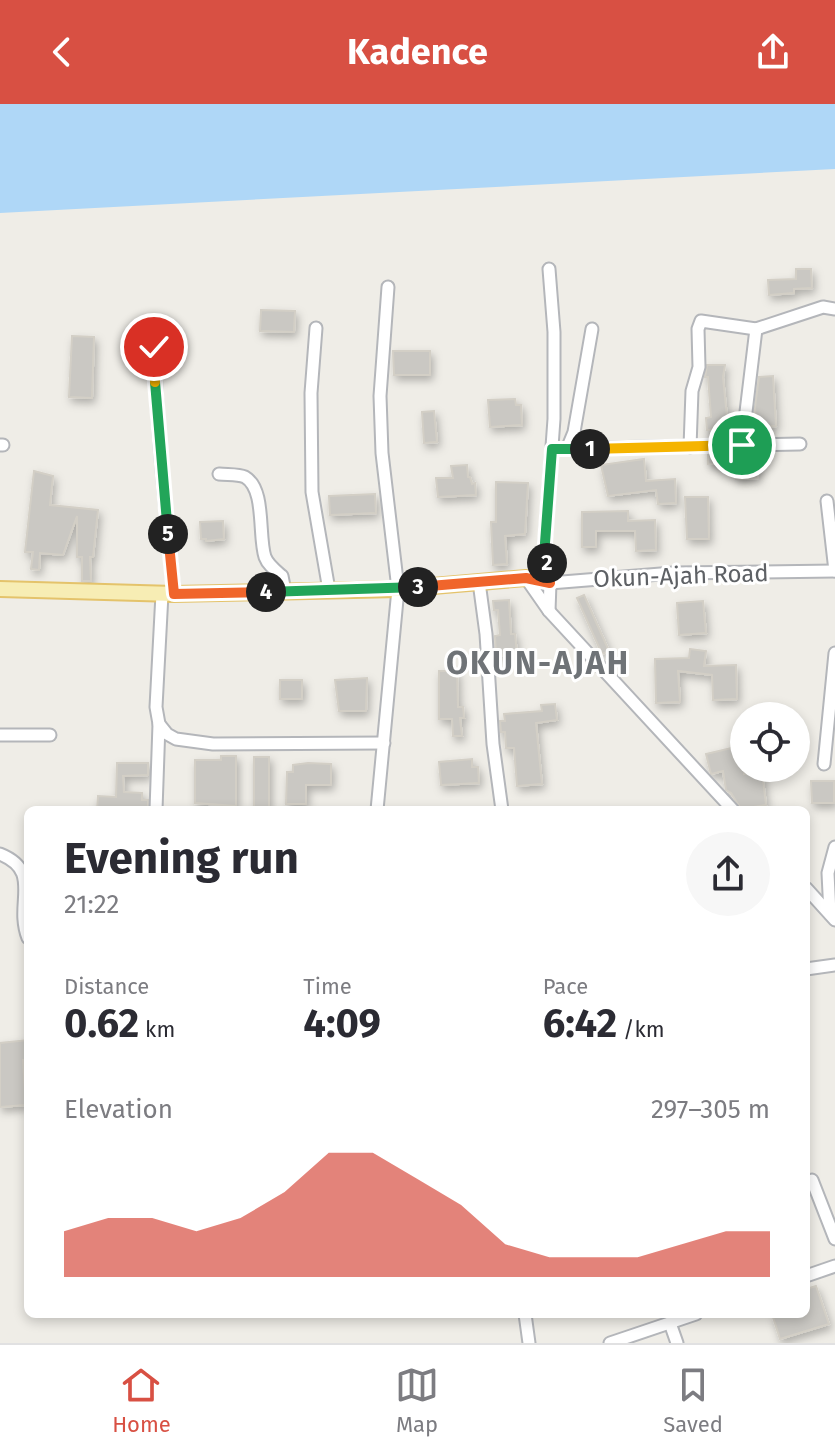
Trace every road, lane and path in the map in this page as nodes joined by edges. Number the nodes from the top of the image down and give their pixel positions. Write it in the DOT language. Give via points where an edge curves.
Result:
graph roads {
  1 [pos="549,269"];
  2 [pos="388,287"];
  3 [pos="835,309"];
  4 [pos="316,328"];
  5 [pos="592,329"];
  6 [pos="756,329"];
  7 [pos="154,347"];
  8 [pos="800,444"];
  9 [pos="742,445"];
  10 [pos="690,447"];
  11 [pos="552,449"];
  12 [pos="567,449"];
  13 [pos="219,474"];
  14 [pos="827,501"];
  15 [pos="835,571"];
  16 [pos="526,578"];
  17 [pos="479,582"];
  18 [pos="550,583"];
  19 [pos="0,589"];
  20 [pos="398,589"];
  21 [pos="329,590"];
  22 [pos="285,591"];
  23 [pos="168,594"];
  24 [pos="549,611"];
  25 [pos="835,653"];
  26 [pos="159,724"];
  27 [pos="0,735"];
  28 [pos="50,735"];
  29 [pos="384,743"];
  30 [pos="824,764"];
  31 [pos="156,806"];
  32 [pos="377,806"];
  33 [pos="501,806"];
  34 [pos="729,806"];
  35 [pos="835,847"];
  36 [pos="0,854"];
  37 [pos="24,878"];
  38 [pos="810,893"];
  39 [pos="832,917"];
  40 [pos="835,965"];
  41 [pos="810,968"];
  42 [pos="812,1180"];
  43 [pos="835,1239"];
  44 [pos="835,1266"];
  45 [pos="810,1275"];
  46 [pos="526,1318"];
  47 [pos="684,1318"];
  48 [pos="670,1323"];
  49 [pos="529,1343"];
  50 [pos="610,1343"];
  51 [pos="677,1343"];
  1 -- 11 [label="street"];
  2 -- 20 [label="street" via="380,396"];
  3 -- 6 [label="street" via="823,307"];
  4 -- 21 [label="street" via="312,492"];
  5 -- 12 [label="street"];
  6 -- 9 [label="street"];
  6 -- 10 [label="street" via="701,321"];
  7 -- 23 [label="street"];
  8 -- 9 [label="street"];
  9 -- 10 [label="street"];
  10 -- 12 [label="street"];
  11 -- 12 [label="street"];
  11 -- 18 [label="street" via="545,543"];
  13 -- 22 [label="street" via="244,476 252,484 265,557 282,576"];
  14 -- 15 [label="street"];
  15 -- 18 [label="street, Okun-Ajah Road" via="673,573"];
  16 -- 17 [label="main road, Okun-Ajah Road"];
  16 -- 18 [label="street, Okun-Ajah Road"];
  16 -- 24 [label="street"];
  17 -- 20 [label="main road, Okun-Ajah Road"];
  17 -- 33 [label="street"];
  18 -- 24 [label="street"];
  19 -- 23 [label="main road, Okun-Ajah Road"];
  20 -- 21 [label="main road, Okun-Ajah Road"];
  20 -- 29 [label="street"];
  21 -- 22 [label="main road, Okun-Ajah Road"];
  22 -- 23 [label="main road, Okun-Ajah Road"];
  23 -- 26 [label="street" via="156,707"];
  24 -- 34 [label="street"];
  25 -- 30 [label="street"];
  26 -- 29 [label="street" via="176,739 213,744"];
  26 -- 31 [label="street"];
  27 -- 28 [label="street"];
  29 -- 32 [label="street"];
  35 -- 39 [label="street" via="828,873"];
  36 -- 37 [label="street" via="16,861"];
  38 -- 39 [label="street"];
  40 -- 41 [label="street"];
  42 -- 43 [label="street"];
  44 -- 45 [label="street"];
  46 -- 49 [label="street"];
  47 -- 48 [label="street"];
  48 -- 50 [label="street"];
  48 -- 51 [label="street"];
}
